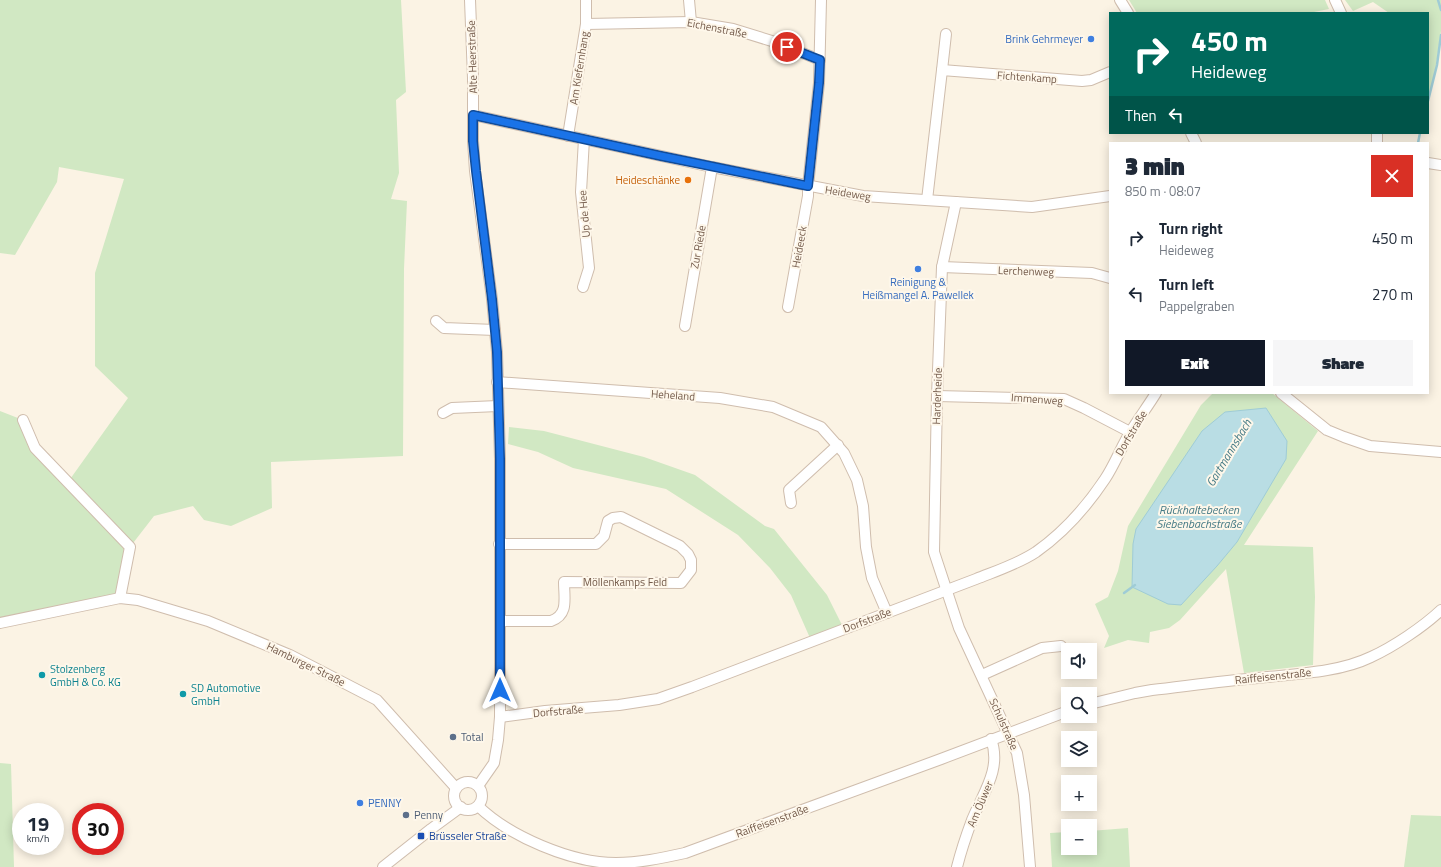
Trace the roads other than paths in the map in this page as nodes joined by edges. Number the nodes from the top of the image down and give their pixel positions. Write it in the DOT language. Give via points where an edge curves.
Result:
graph roads {
  1 [pos="470,0"];
  2 [pos="586,0"];
  3 [pos="688,0"];
  4 [pos="821,0"];
  5 [pos="1120,0"];
  6 [pos="1335,0"];
  7 [pos="1127,12"];
  8 [pos="1341,12"];
  9 [pos="691,22"];
  10 [pos="586,24"];
  11 [pos="946,34"];
  12 [pos="820,60"];
  13 [pos="942,70"];
  14 [pos="1109,72"];
  15 [pos="473,115"];
  16 [pos="568,136"];
  17 [pos="584,139"];
  18 [pos="1429,163"];
  19 [pos="1441,165"];
  20 [pos="712,167"];
  21 [pos="808,186"];
  22 [pos="1109,196"];
  23 [pos="927,200"];
  24 [pos="956,202"];
  25 [pos="942,267"];
  26 [pos="1109,278"];
  27 [pos="583,287"];
  28 [pos="788,307"];
  29 [pos="436,321"];
  30 [pos="685,326"];
  31 [pos="495,330"];
  32 [pos="497,382"];
  33 [pos="1155,394"];
  34 [pos="1282,394"];
  35 [pos="937,396"];
  36 [pos="498,406"];
  37 [pos="443,413"];
  38 [pos="23,420"];
  39 [pos="1130,432"];
  40 [pos="838,445"];
  41 [pos="1441,452"];
  42 [pos="791,503"];
  43 [pos="499,544"];
  44 [pos="946,590"];
  45 [pos="120,598"];
  46 [pos="1441,610"];
  47 [pos="887,613"];
  48 [pos="500,621"];
  49 [pos="0,623"];
  50 [pos="1061,646"];
  51 [pos="982,675"];
  52 [pos="1097,702"];
  53 [pos="1061,714"];
  54 [pos="500,718"];
  55 [pos="1009,733"];
  56 [pos="991,739"];
  57 [pos="478,786"];
  58 [pos="456,788"];
  59 [pos="458,805"];
  60 [pos="478,806"];
  61 [pos="383,867"];
  62 [pos="957,867"];
  63 [pos="1030,867"];
  1 -- 15 [label="street, Alte Heerstraße"];
  2 -- 10 [label="street, Am Kiefernhang"];
  3 -- 9 [label="street"];
  4 -- 12 [label="street, Heideeck"];
  5 -- 7 [label="street"];
  6 -- 8 [label="street"];
  9 -- 10 [label="street, Eichenstraße"];
  9 -- 12 [label="street, Eichenstraße" via="733,29"];
  10 -- 16 [label="street, Am Kiefernhang"];
  11 -- 13 [label="street"];
  12 -- 21 [label="street, Heideeck"];
  13 -- 14 [label="street, Fichtenkamp" via="1082,81"];
  13 -- 23 [label="street"];
  15 -- 16 [label="street, Heideweg"];
  15 -- 31 [label="street, Alte Heerstraße" via="476,171"];
  16 -- 17 [label="street, Heideweg"];
  17 -- 20 [label="street, Heideweg"];
  17 -- 27 [label="street, Up de Hee" via="581,192 589,268"];
  18 -- 19 [label="street"];
  20 -- 21 [label="street, Heideweg"];
  20 -- 30 [label="street, Zur Riede"];
  21 -- 23 [label="street, Heideweg" via="863,196"];
  21 -- 28 [label="street, Heideeck"];
  22 -- 24 [label="street, Heideweg" via="1032,207"];
  23 -- 24 [label="street, Heideweg"];
  24 -- 25 [label="street, Harderheide"];
  25 -- 26 [label="street, Lerchenweg" via="1092,273"];
  25 -- 35 [label="street, Harderheide"];
  29 -- 31 [label="street" via="444,328"];
  31 -- 32 [label="street, Alte Heerstraße"];
  32 -- 36 [label="street, Alte Heerstraße"];
  32 -- 40 [label="street, Heheland" via="720,398 773,407 821,427"];
  33 -- 39 [label="street, Dorfstraße"];
  34 -- 41 [label="street" via="1327,430 1344,437 1370,446"];
  35 -- 39 [label="street, Immenweg" via="1064,399"];
  35 -- 44 [label="street, Harderheide" via="934,552"];
  36 -- 37 [label="street" via="452,408"];
  36 -- 43 [label="street, Alte Heerstraße"];
  38 -- 45 [label="street" via="35,448 130,548"];
  39 -- 44 [label="street, Dorfstraße" via="1106,478 1072,520 1055,536 1021,561"];
  40 -- 42 [label="street" via="789,490"];
  40 -- 47 [label="street, Heheland" via="857,480 872,578"];
  43 -- 48 [label="street, Alte Heerstraße"];
  43 -- 48 [label="street, Möllenkamps Feld" via="596,544 604,536 608,521 622,518 680,546 691,560 691,570 681,583 564,582 564,611 559,619"];
  44 -- 47 [label="street, Dorfstraße"];
  44 -- 51 [label="street, Schulstraße" via="959,628"];
  45 -- 49 [label="street, Hamburger Straße"];
  45 -- 58 [label="street, Hamburger Straße" via="138,600 208,621 290,654 377,700"];
  46 -- 52 [label="street, Raiffeisenstraße" via="1369,658 1339,668 1152,690"];
  47 -- 54 [label="street, Dorfstraße" via="658,699 619,706 545,711"];
  48 -- 54 [label="street, Alte Heerstraße"];
  50 -- 51 [label="street" via="1042,648"];
  51 -- 55 [label="street, Schulstraße"];
  53 -- 55 [label="street, Raiffeisenstraße"];
  54 -- 57 [label="street, Alte Heerstraße" via="494,763"];
  55 -- 56 [label="street, Raiffeisenstraße"];
  55 -- 63 [label="street, Schulstraße" via="1017,753 1024,795"];
  56 -- 60 [label="street, Raiffeisenstraße" via="685,853 641,862 584,860 555,852 507,827"];
  56 -- 62 [label="street, Am Öüwer" via="995,750 992,774 972,819"];
  57 -- 58 [label="street" via="467,782"];
  57 -- 60 [label="street" via="482,798"];
  58 -- 59 [label="street"];
  59 -- 60 [label="street" via="470,809"];
  59 -- 61 [label="street"];
}
